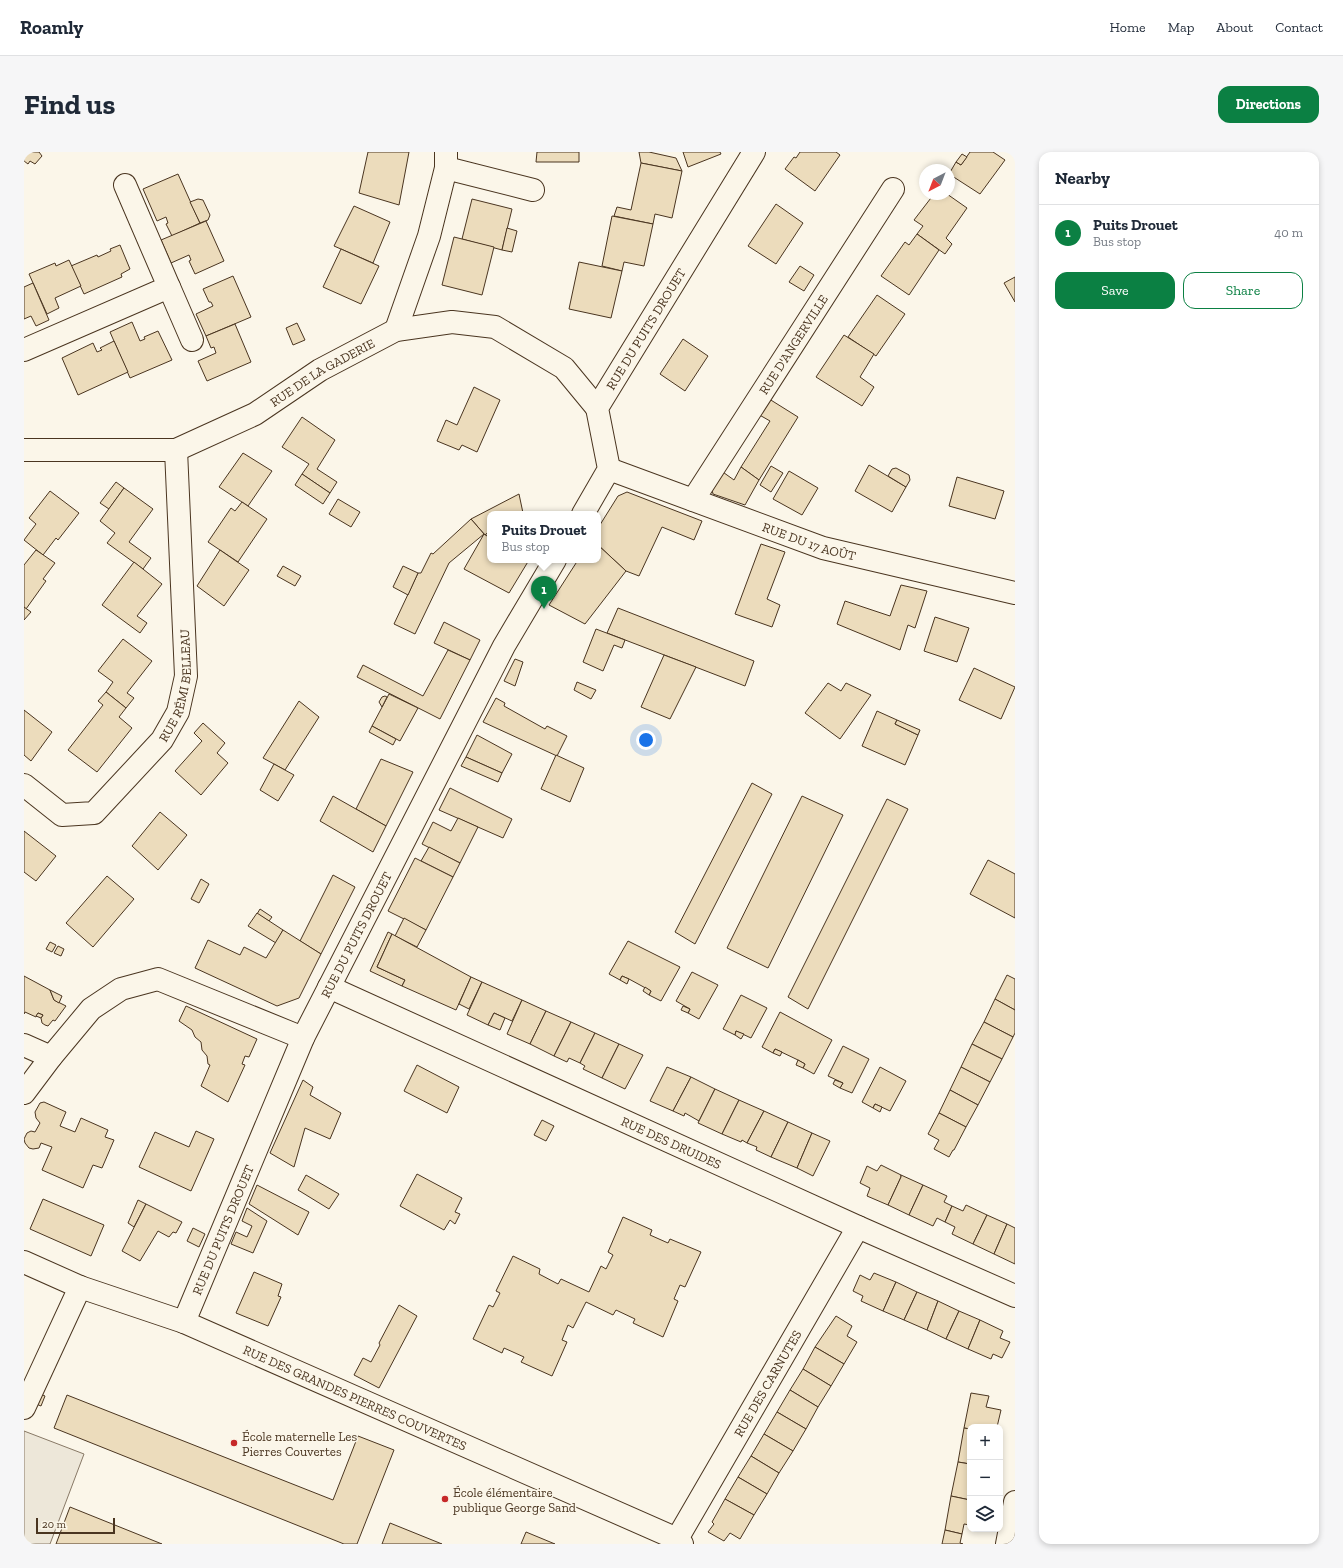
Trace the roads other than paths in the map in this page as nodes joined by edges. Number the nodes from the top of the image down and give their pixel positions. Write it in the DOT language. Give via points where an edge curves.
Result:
graph roads {
  1 [pos="754,152"];
  2 [pos="446,160"];
  3 [pos="125,185"];
  4 [pos="533,190"];
  5 [pos="893,190"];
  6 [pos="168,287"];
  7 [pos="396,330"];
  8 [pos="192,340"];
  9 [pos="24,350"];
  10 [pos="597,408"];
  11 [pos="24,450"];
  12 [pos="176,450"];
  13 [pos="610,469"];
  14 [pos="693,500"];
  15 [pos="585,511"];
  16 [pos="553,563"];
  17 [pos="1015,593"];
  18 [pos="24,785"];
  19 [pos="329,987"];
  20 [pos="303,1038"];
  21 [pos="24,1045"];
  22 [pos="51,1057"];
  23 [pos="24,1093"];
  24 [pos="858,1227"];
  25 [pos="24,1262"];
  26 [pos="80,1287"];
  27 [pos="1015,1296"];
  28 [pos="184,1322"];
  29 [pos="24,1408"];
  30 [pos="1015,1502"];
  31 [pos="679,1541"];
  32 [pos="1007,1544"];
  1 -- 10 [label="street, RUE DU PUITS DROUET"];
  2 -- 4 [label="street"];
  2 -- 7 [label="street" via="430,236"];
  3 -- 6 [label="street"];
  5 -- 14 [label="street, RUE D'ANGERVILLE"];
  6 -- 8 [label="street"];
  6 -- 9 [label="street"];
  7 -- 10 [label="street, RUE DE LA GADERIE" via="452,322 495,327 564,368"];
  7 -- 12 [label="street, RUE DE LA GADERIE" via="320,370 255,414"];
  10 -- 13 [label="street"];
  11 -- 12 [label="street, RUE DE LA GADERIE"];
  12 -- 18 [label="street, RUE RÉMI BELLEAU" via="186,676 178,712 162,740 94,813 62,815"];
  13 -- 14 [label="street, RUE DU 17 AOÛT"];
  13 -- 15 [label="street"];
  14 -- 17 [label="street, RUE DU 17 AOÛT" via="823,548"];
  16 -- 19 [label="street, RUE DU PUITS DROUET" via="504,646"];
  19 -- 20 [label="street, RUE DU PUITS DROUET"];
  19 -- 24 [label="street, RUE DES DRUIDES"];
  20 -- 22 [label="street" via="158,979 121,989 91,1009"];
  20 -- 28 [label="street, RUE DU PUITS DROUET"];
  21 -- 22 [label="street"];
  22 -- 23 [label="street"];
  24 -- 27 [label="street, RUE DES DRUIDES"];
  24 -- 31 [label="street, RUE DES CARNUTES"];
  25 -- 26 [label="street, RUE DES GRANDES PIERRES COUVERTES"];
  26 -- 28 [label="street, RUE DES GRANDES PIERRES COUVERTES"];
  26 -- 29 [label="street"];
  28 -- 31 [label="street, RUE DES GRANDES PIERRES COUVERTES"];
  30 -- 32 [label="street"];
}
